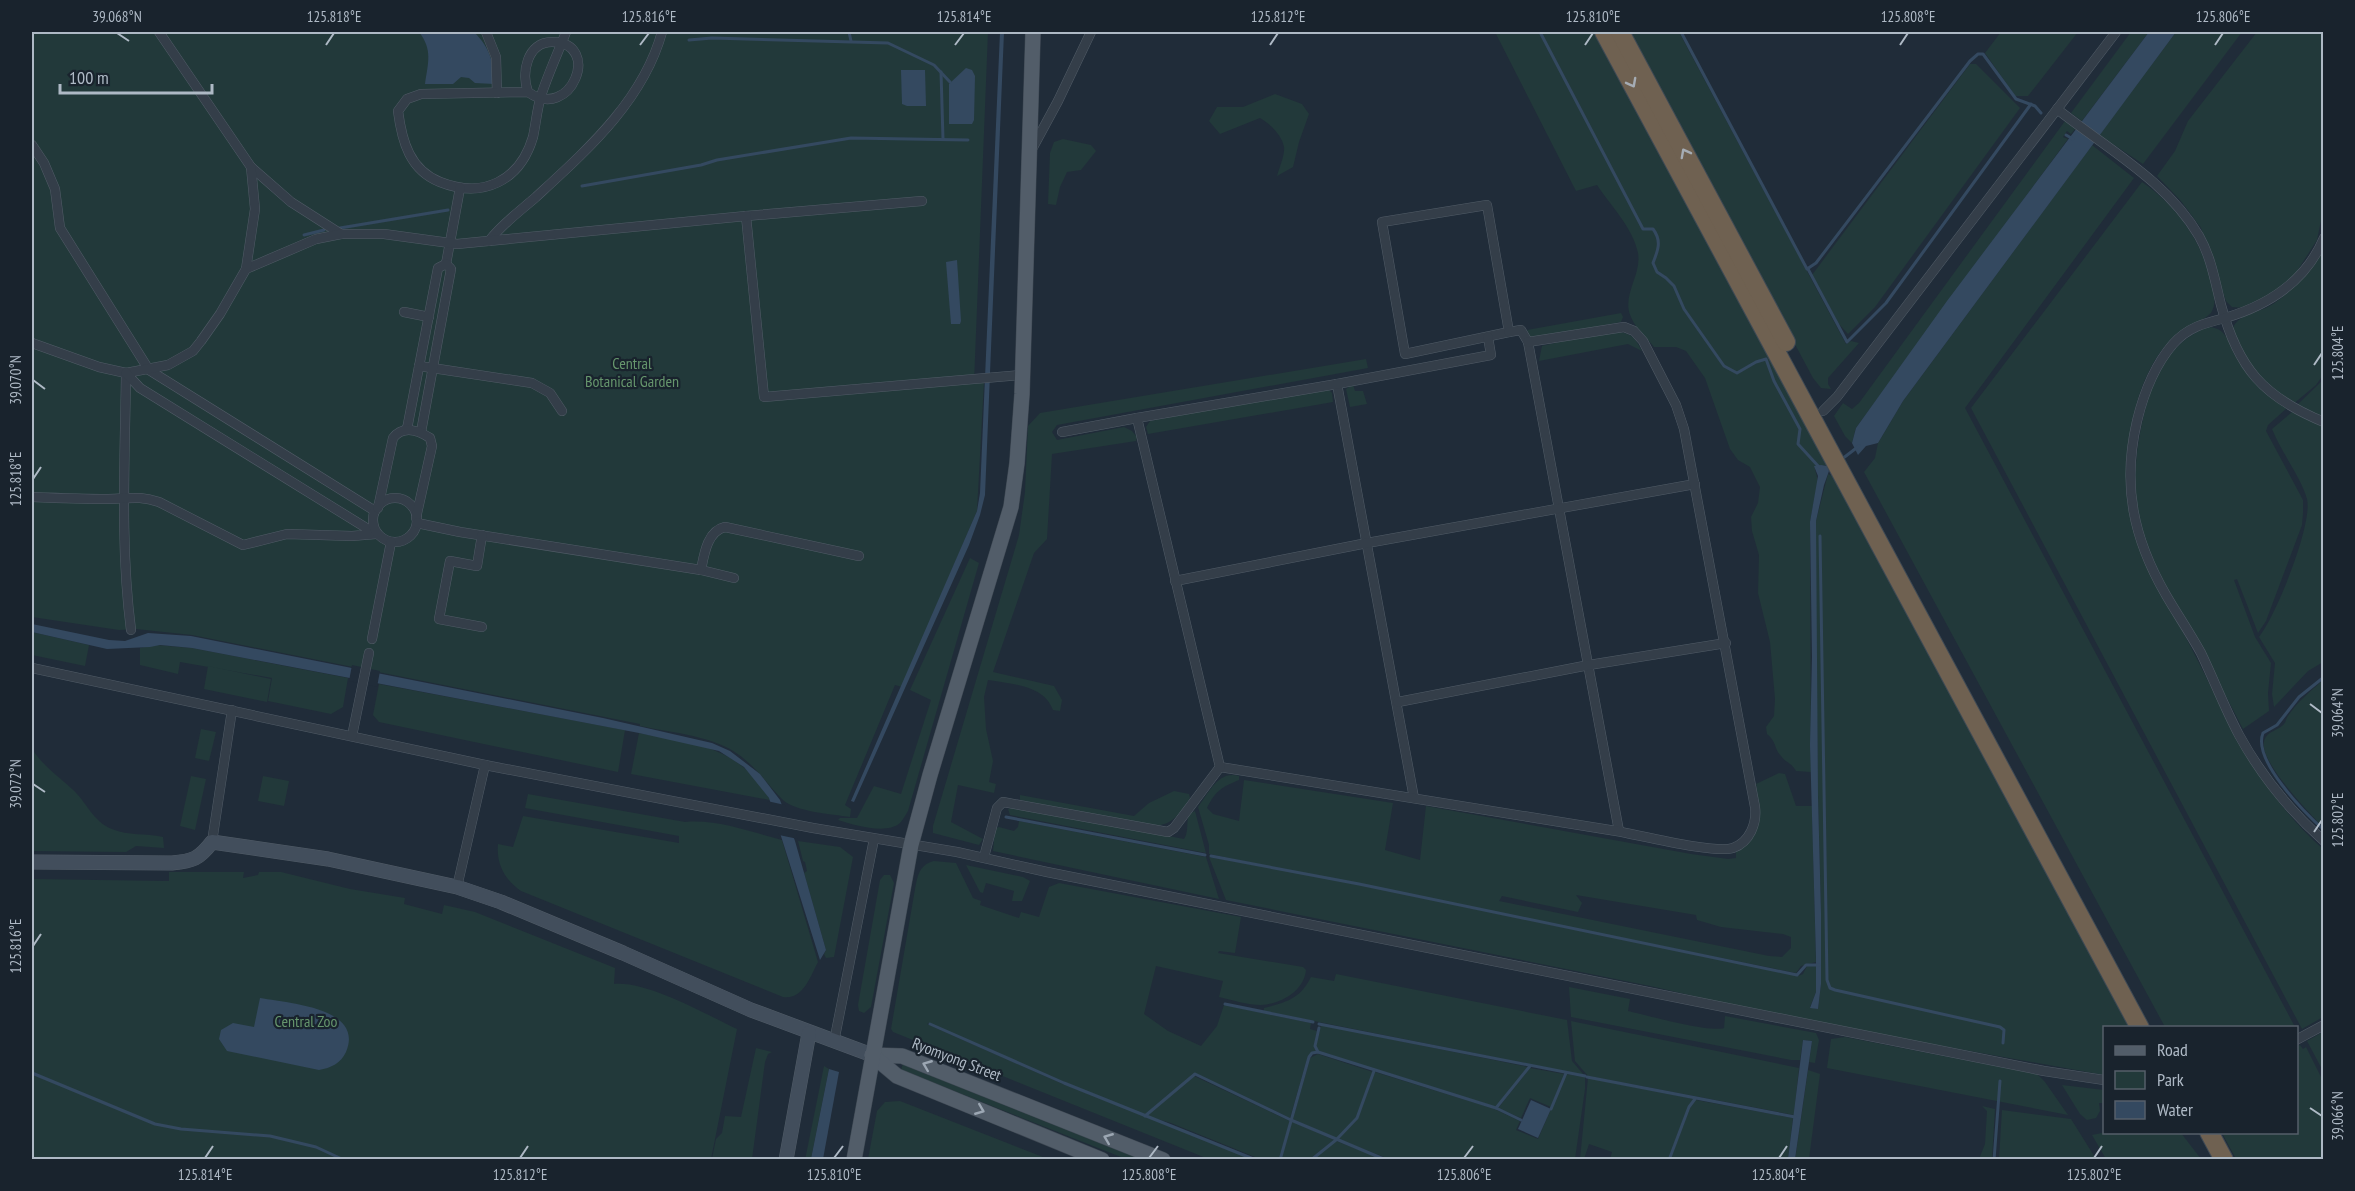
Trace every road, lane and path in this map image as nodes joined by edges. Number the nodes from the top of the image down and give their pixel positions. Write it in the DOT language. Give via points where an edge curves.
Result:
graph roads {
  1 [pos="159,32"];
  2 [pos="486,32"];
  3 [pos="566,32"];
  4 [pos="662,32"];
  5 [pos="1033,32"];
  6 [pos="1091,32"];
  7 [pos="1604,32"];
  8 [pos="1620,32"];
  9 [pos="2116,32"];
  10 [pos="561,43"];
  11 [pos="528,92"];
  12 [pos="497,93"];
  13 [pos="541,98"];
  14 [pos="2057,109"];
  15 [pos="32,145"];
  16 [pos="1028,156"];
  17 [pos="252,167"];
  18 [pos="460,188"];
  19 [pos="922,201"];
  20 [pos="746,216"];
  21 [pos="341,234"];
  22 [pos="2324,238"];
  23 [pos="489,241"];
  24 [pos="450,243"];
  25 [pos="446,264"];
  26 [pos="246,269"];
  27 [pos="404,312"];
  28 [pos="429,317"];
  29 [pos="2225,318"];
  30 [pos="1509,332"];
  31 [pos="1488,337"];
  32 [pos="1528,342"];
  33 [pos="32,343"];
  34 [pos="419,366"];
  35 [pos="434,368"];
  36 [pos="149,370"];
  37 [pos="126,373"];
  38 [pos="1022,375"];
  39 [pos="1337,384"];
  40 [pos="562,411"];
  41 [pos="1823,411"];
  42 [pos="1137,418"];
  43 [pos="2324,422"];
  44 [pos="407,429"];
  45 [pos="421,432"];
  46 [pos="1062,432"];
  47 [pos="1836,448"];
  48 [pos="1849,472"];
  49 [pos="1695,484"];
  50 [pos="32,497"];
  51 [pos="124,499"];
  52 [pos="1559,508"];
  53 [pos="377,509"];
  54 [pos="416,520"];
  55 [pos="376,534"];
  56 [pos="482,535"];
  57 [pos="391,542"];
  58 [pos="1367,543"];
  59 [pos="859,556"];
  60 [pos="701,570"];
  61 [pos="734,578"];
  62 [pos="1175,581"];
  63 [pos="482,627"];
  64 [pos="131,630"];
  65 [pos="372,639"];
  66 [pos="1726,643"];
  67 [pos="369,653"];
  68 [pos="1589,665"];
  69 [pos="32,668"];
  70 [pos="1398,702"];
  71 [pos="232,710"];
  72 [pos="352,736"];
  73 [pos="485,765"];
  74 [pos="1220,767"];
  75 [pos="1414,798"];
  76 [pos="1619,831"];
  77 [pos="874,839"];
  78 [pos="2324,841"];
  79 [pos="212,842"];
  80 [pos="911,845"];
  81 [pos="984,857"];
  82 [pos="32,862"];
  83 [pos="457,887"];
  84 [pos="2324,1025"];
  85 [pos="2139,1026"];
  86 [pos="2152,1026"];
  87 [pos="809,1033"];
  88 [pos="2298,1039"];
  89 [pos="834,1042"];
  90 [pos="872,1055"];
  91 [pos="2103,1080"];
  92 [pos="2197,1134"];
  93 [pos="2210,1134"];
  94 [pos="786,1160"];
  95 [pos="854,1160"];
  96 [pos="1102,1160"];
  97 [pos="1163,1160"];
  98 [pos="2211,1160"];
  99 [pos="2224,1160"];
  1 -- 17 [label="street"];
  2 -- 12 [label="street" via="496,57"];
  3 -- 10 [label="street"];
  4 -- 23 [label="street" via="647,73 628,103 592,143"];
  5 -- 16 [label="main road"];
  6 -- 16 [label="street"];
  7 -- 47 [label="highway, one-way"];
  41 -- 8 [label="highway, one-way"];
  9 -- 14 [label="street"];
  10 -- 11 [label="street" via="543,44 533,51 525,70"];
  10 -- 13 [label="street"];
  10 -- 13 [label="street" via="576,56 578,77 564,94"];
  11 -- 12 [label="street"];
  11 -- 13 [label="street"];
  12 -- 18 [label="street" via="414,96 398,111 415,166 434,179"];
  13 -- 18 [label="street" via="532,137 513,173 494,185"];
  14 -- 29 [label="street" via="2172,200 2198,236 2215,276"];
  14 -- 41 [label="street"];
  15 -- 36 [label="street" via="55,189 60,228"];
  16 -- 38 [label="main road"];
  17 -- 21 [label="street" via="291,202"];
  17 -- 26 [label="street" via="255,209"];
  18 -- 24 [label="street"];
  19 -- 20 [label="street"];
  20 -- 23 [label="street"];
  20 -- 38 [label="street" via="764,397"];
  21 -- 24 [label="street" via="384,234"];
  21 -- 26 [label="street" via="316,239"];
  22 -- 29 [label="street" via="2309,264 2288,287 2266,302"];
  23 -- 24 [label="street"];
  24 -- 25 [label="street"];
  25 -- 28 [label="street" via="438,268"];
  25 -- 35 [label="street" via="452,269"];
  26 -- 36 [label="street" via="211,329 193,351"];
  27 -- 28 [label="street"];
  28 -- 34 [label="street"];
  29 -- 43 [label="street" via="2240,356 2257,381 2282,401"];
  29 -- 78 [label="street" via="2201,324 2180,338 2148,383 2131,454 2134,519 2157,579 2200,651 2240,736 2277,793"];
  30 -- 31 [label="street"];
  30 -- 31 [label="street" via="1487,205 1383,222 1405,354"];
  30 -- 32 [label="street" via="1521,330"];
  31 -- 39 [label="street" via="1491,355"];
  32 -- 49 [label="street" via="1624,327 1634,331 1676,405"];
  32 -- 52 [label="street"];
  33 -- 37 [label="street"];
  34 -- 35 [label="street"];
  34 -- 44 [label="street"];
  35 -- 40 [label="street" via="532,383 550,393"];
  35 -- 45 [label="street"];
  36 -- 37 [label="street"];
  36 -- 53 [label="street"];
  37 -- 51 [label="street"];
  37 -- 55 [label="street" via="140,388"];
  38 -- 80 [label="main road" via="1011,507"];
  39 -- 42 [label="street"];
  39 -- 58 [label="street"];
  41 -- 47 [label="highway"];
  42 -- 46 [label="street"];
  42 -- 62 [label="street"];
  44 -- 45 [label="street"];
  44 -- 53 [label="street" via="397,433 390,445"];
  45 -- 54 [label="street" via="430,438 432,446"];
  47 -- 48 [label="highway"];
  48 -- 85 [label="highway"];
  48 -- 86 [label="highway"];
  49 -- 52 [label="street"];
  49 -- 66 [label="street"];
  50 -- 51 [label="street"];
  51 -- 55 [label="street" via="137,496 159,502 243,545 287,534"];
  51 -- 64 [label="street" via="126,594"];
  52 -- 58 [label="street"];
  52 -- 68 [label="street"];
  53 -- 54 [label="street" via="387,500 402,500 413,508"];
  53 -- 55 [label="street"];
  54 -- 56 [label="street"];
  54 -- 57 [label="street" via="412,534"];
  55 -- 57 [label="street"];
  56 -- 60 [label="street"];
  56 -- 63 [label="street" via="477,566 450,561 439,619"];
  57 -- 65 [label="street"];
  58 -- 62 [label="street"];
  58 -- 70 [label="street"];
  59 -- 60 [label="street" via="724,527 713,533"];
  60 -- 61 [label="street"];
  62 -- 74 [label="street"];
  66 -- 68 [label="street"];
  66 -- 76 [label="street" via="1755,807 1756,817 1748,836 1731,849 1714,849"];
  67 -- 72 [label="street"];
  68 -- 70 [label="street"];
  68 -- 76 [label="street"];
  69 -- 71 [label="street"];
  70 -- 75 [label="street"];
  71 -- 72 [label="street"];
  71 -- 79 [label="street"];
  72 -- 73 [label="street"];
  73 -- 77 [label="street"];
  73 -- 83 [label="street"];
  74 -- 75 [label="street"];
  74 -- 81 [label="street" via="1168,832 1003,802 996,813"];
  75 -- 76 [label="street"];
  77 -- 80 [label="street"];
  77 -- 89 [label="street"];
  79 -- 82 [label="street" via="192,861"];
  79 -- 83 [label="street" via="328,859"];
  80 -- 81 [label="street"];
  80 -- 90 [label="main road"];
  81 -- 91 [label="street" via="1839,1031"];
  83 -- 87 [label="street" via="521,910"];
  84 -- 88 [label="street"];
  87 -- 89 [label="street"];
  87 -- 94 [label="street"];
  89 -- 90 [label="street"];
  90 -- 95 [label="main road"];
  90 -- 96 [label="main road, one-way" via="897,1076"];
  97 -- 90 [label="main road, Ryomyong Street, one-way" via="903,1056"];
  92 -- 98 [label="highway"];
  93 -- 99 [label="highway"];
}
